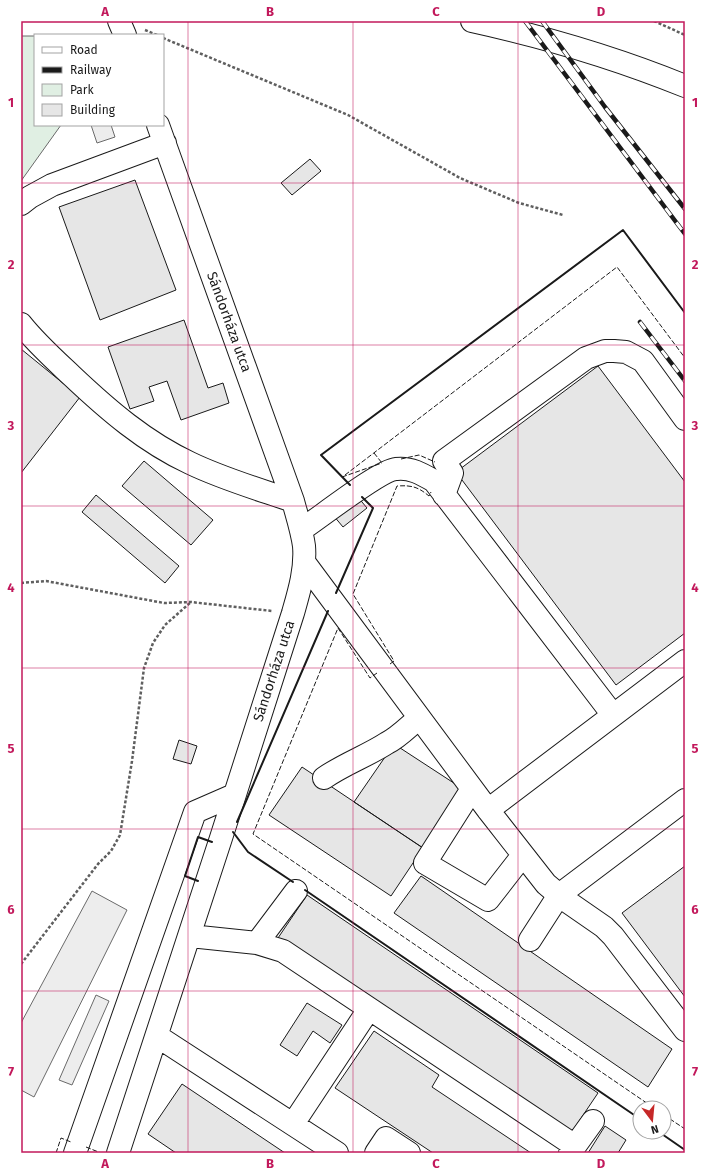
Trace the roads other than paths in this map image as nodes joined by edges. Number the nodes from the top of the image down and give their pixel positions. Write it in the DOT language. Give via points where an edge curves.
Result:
graph roads {
  1 [pos="119,21"];
  2 [pos="472,21"];
  3 [pos="125,34"];
  4 [pos="685,86"];
  5 [pos="161,134"];
  6 [pos="21,204"];
  7 [pos="21,324"];
  8 [pos="685,419"];
  9 [pos="444,495"];
  10 [pos="293,501"];
  11 [pos="301,530"];
  12 [pos="304,562"];
  13 [pos="685,660"];
  14 [pos="613,715"];
  15 [pos="419,718"];
  16 [pos="324,778"];
  17 [pos="472,789"];
  18 [pos="234,795"];
  19 [pos="685,800"];
  20 [pos="488,810"];
  21 [pos="523,855"];
  22 [pos="296,891"];
  23 [pos="559,895"];
  24 [pos="190,936"];
  25 [pos="530,940"];
  26 [pos="257,943"];
  27 [pos="369,1009"];
  28 [pos="685,1030"];
  29 [pos="157,1036"];
  30 [pos="593,1121"];
  31 [pos="293,1124"];
  32 [pos="573,1150"];
  33 [pos="75,1153"];
  34 [pos="118,1153"];
  35 [pos="337,1153"];
  36 [pos="376,1153"];
  37 [pos="409,1153"];
  1 -- 3 [label="street"];
  2 -- 4 [label="street" via="537,36 597,54"];
  5 -- 6 [label="street, Sándorháza utca" via="52,185"];
  5 -- 10 [label="street, Sándorháza utca"];
  7 -- 10 [label="street" via="44,350 109,411 162,449 224,477"];
  8 -- 9 [label="street" via="643,361 626,352 596,353 444,461 452,473"];
  9 -- 11 [label="street" via="434,481 421,473 395,468 353,493"];
  9 -- 14 [label="street"];
  10 -- 11 [label="street, Sándorháza utca"];
  11 -- 12 [label="street, Sándorháza utca"];
  12 -- 15 [label="street"];
  12 -- 18 [label="street, Sándorháza utca" via="293,613"];
  13 -- 14 [label="street"];
  14 -- 20 [label="street"];
  15 -- 16 [label="street" via="390,742"];
  15 -- 17 [label="street"];
  17 -- 20 [label="street"];
  17 -- 21 [label="street" via="425,863 488,900"];
  18 -- 24 [label="street, Sándorháza utca"];
  18 -- 33 [label="street" via="195,812"];
  19 -- 23 [label="street"];
  20 -- 21 [label="street"];
  21 -- 23 [label="street" via="546,884"];
  22 -- 26 [label="street"];
  23 -- 25 [label="street"];
  23 -- 28 [label="street" via="613,936"];
  24 -- 26 [label="street"];
  24 -- 29 [label="street, Sándorháza utca"];
  26 -- 27 [label="street" via="283,951"];
  27 -- 31 [label="street"];
  27 -- 32 [label="street"];
  29 -- 31 [label="street"];
  29 -- 34 [label="street, Sándorháza utca"];
  30 -- 32 [label="street"];
  31 -- 35 [label="street"];
  36 -- 37 [label="street" via="386,1138"];
}
